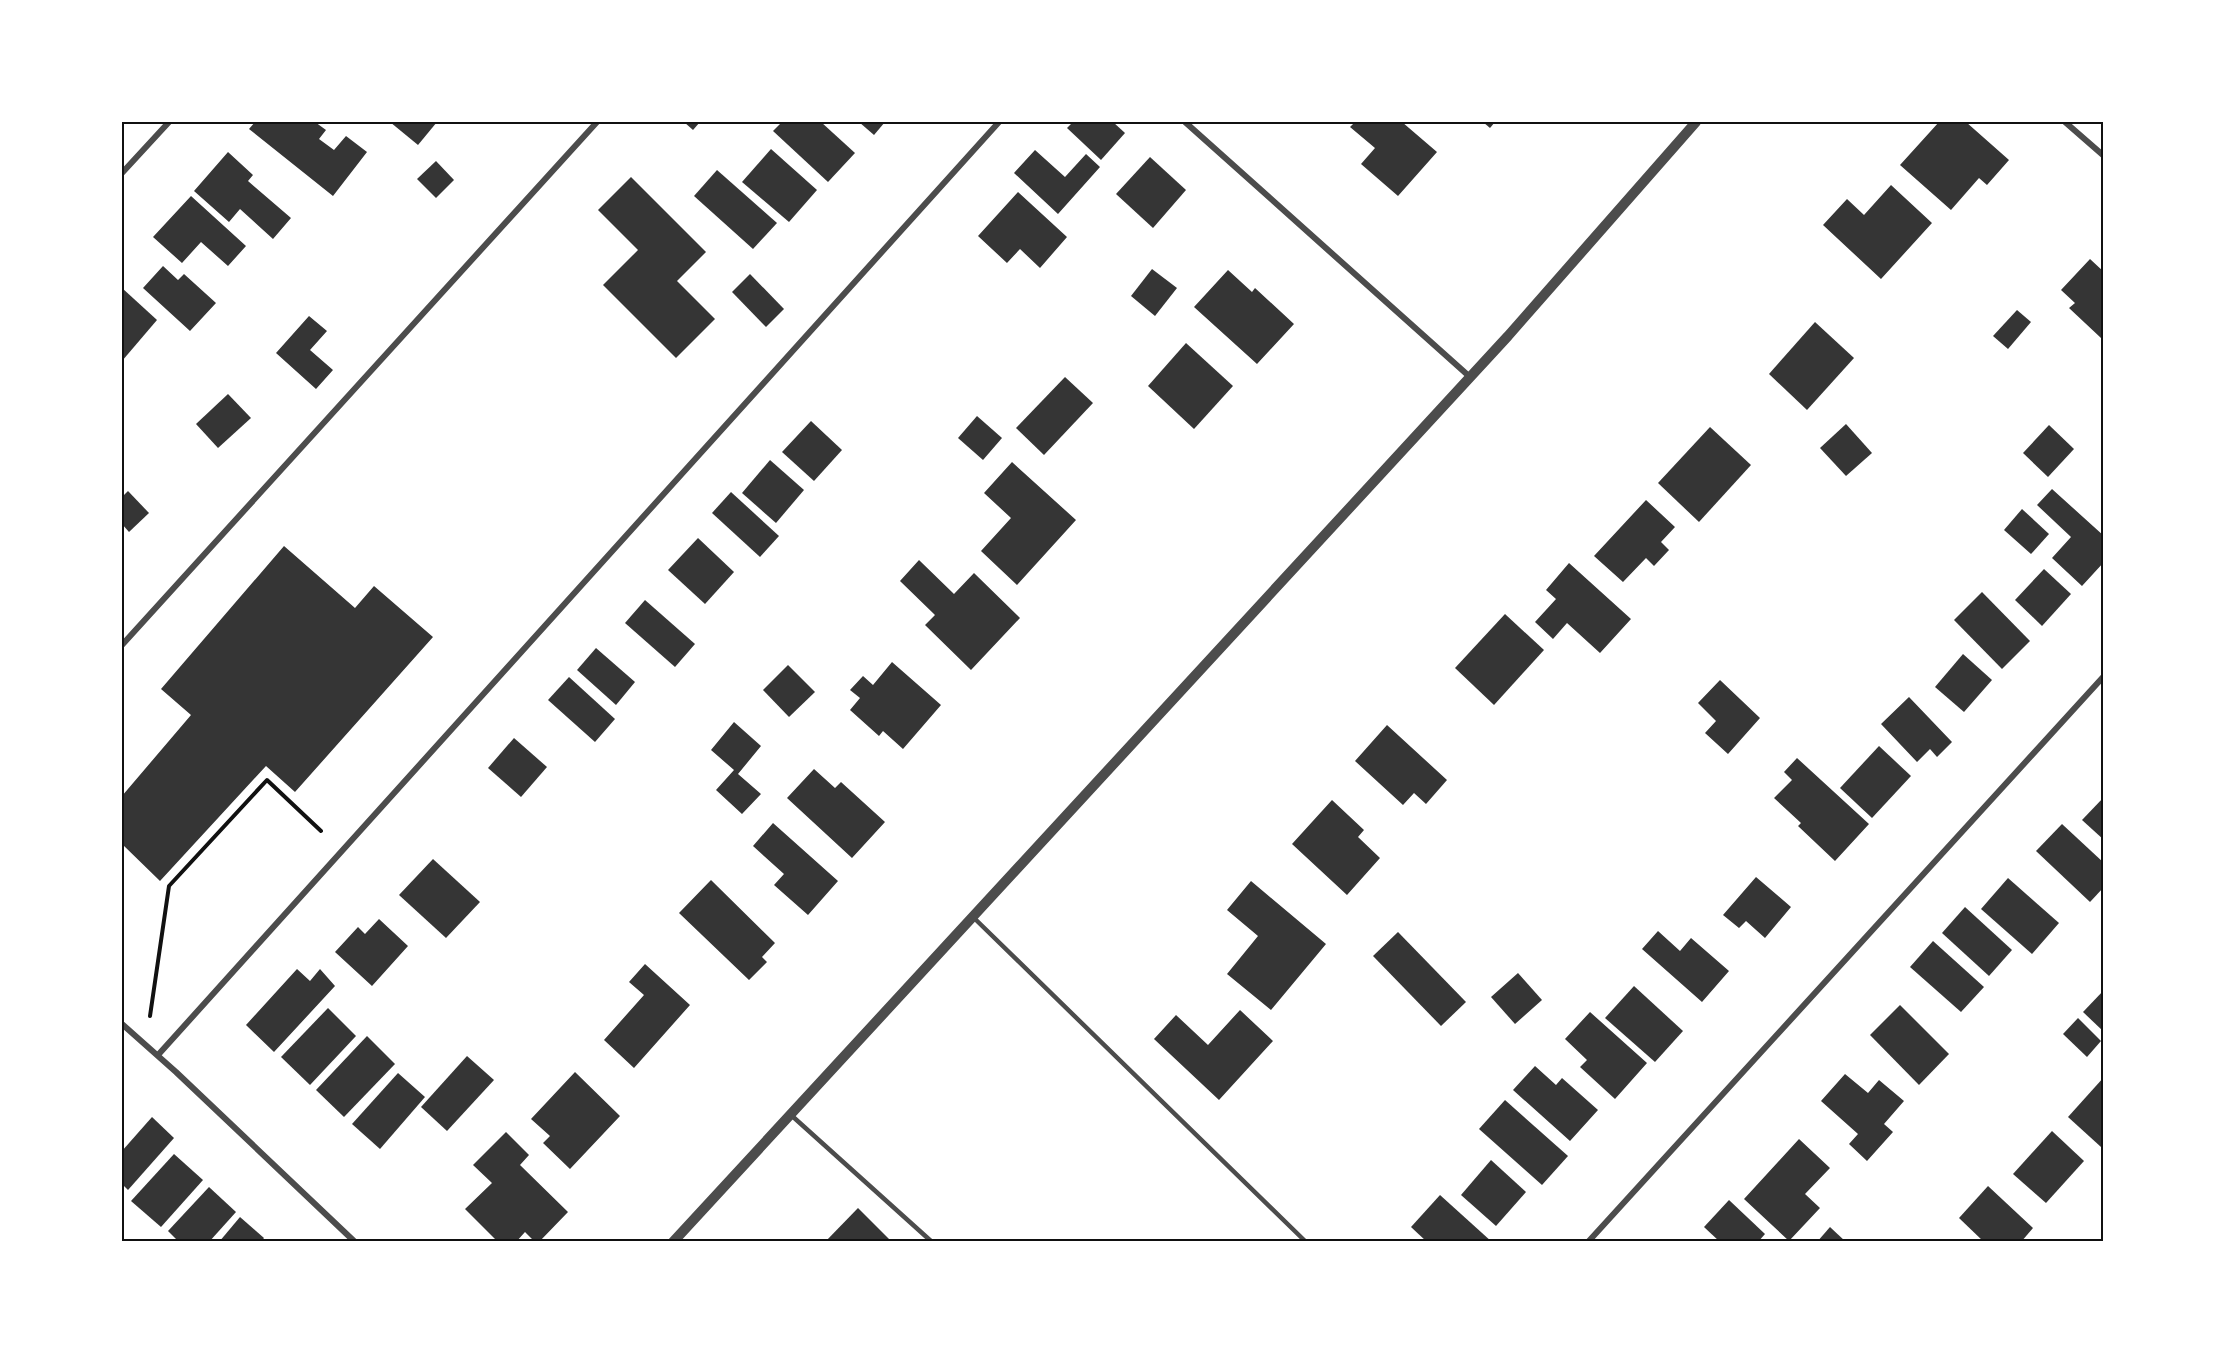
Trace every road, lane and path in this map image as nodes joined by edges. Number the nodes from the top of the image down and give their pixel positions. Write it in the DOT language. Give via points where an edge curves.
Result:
graph roads {
  1 [pos="168,122"];
  2 [pos="597,122"];
  3 [pos="999,122"];
  4 [pos="1185,122"];
  5 [pos="1696,122"];
  6 [pos="2066,122"];
  7 [pos="2103,156"];
  8 [pos="122,173"];
  9 [pos="1470,377"];
  10 [pos="122,645"];
  11 [pos="2103,676"];
  12 [pos="321,831"];
  13 [pos="973,916"];
  14 [pos="150,1017"];
  15 [pos="122,1024"];
  16 [pos="158,1055"];
  17 [pos="791,1114"];
  18 [pos="355,1242"];
  19 [pos="673,1242"];
  20 [pos="932,1242"];
  21 [pos="1306,1242"];
  22 [pos="1588,1242"];
  1 -- 8 [label="street"];
  2 -- 10 [label="street"];
  3 -- 16 [label="street"];
  4 -- 9 [label="street"];
  5 -- 9 [label="street"];
  6 -- 7 [label="street"];
  9 -- 13 [label="street"];
  11 -- 22 [label="street"];
  12 -- 14 [label="path" via="267,780 169,886"];
  13 -- 17 [label="street"];
  13 -- 21 [label="lane"];
  15 -- 16 [label="street"];
  16 -- 18 [label="street"];
  17 -- 19 [label="street"];
  17 -- 20 [label="lane"];
}
